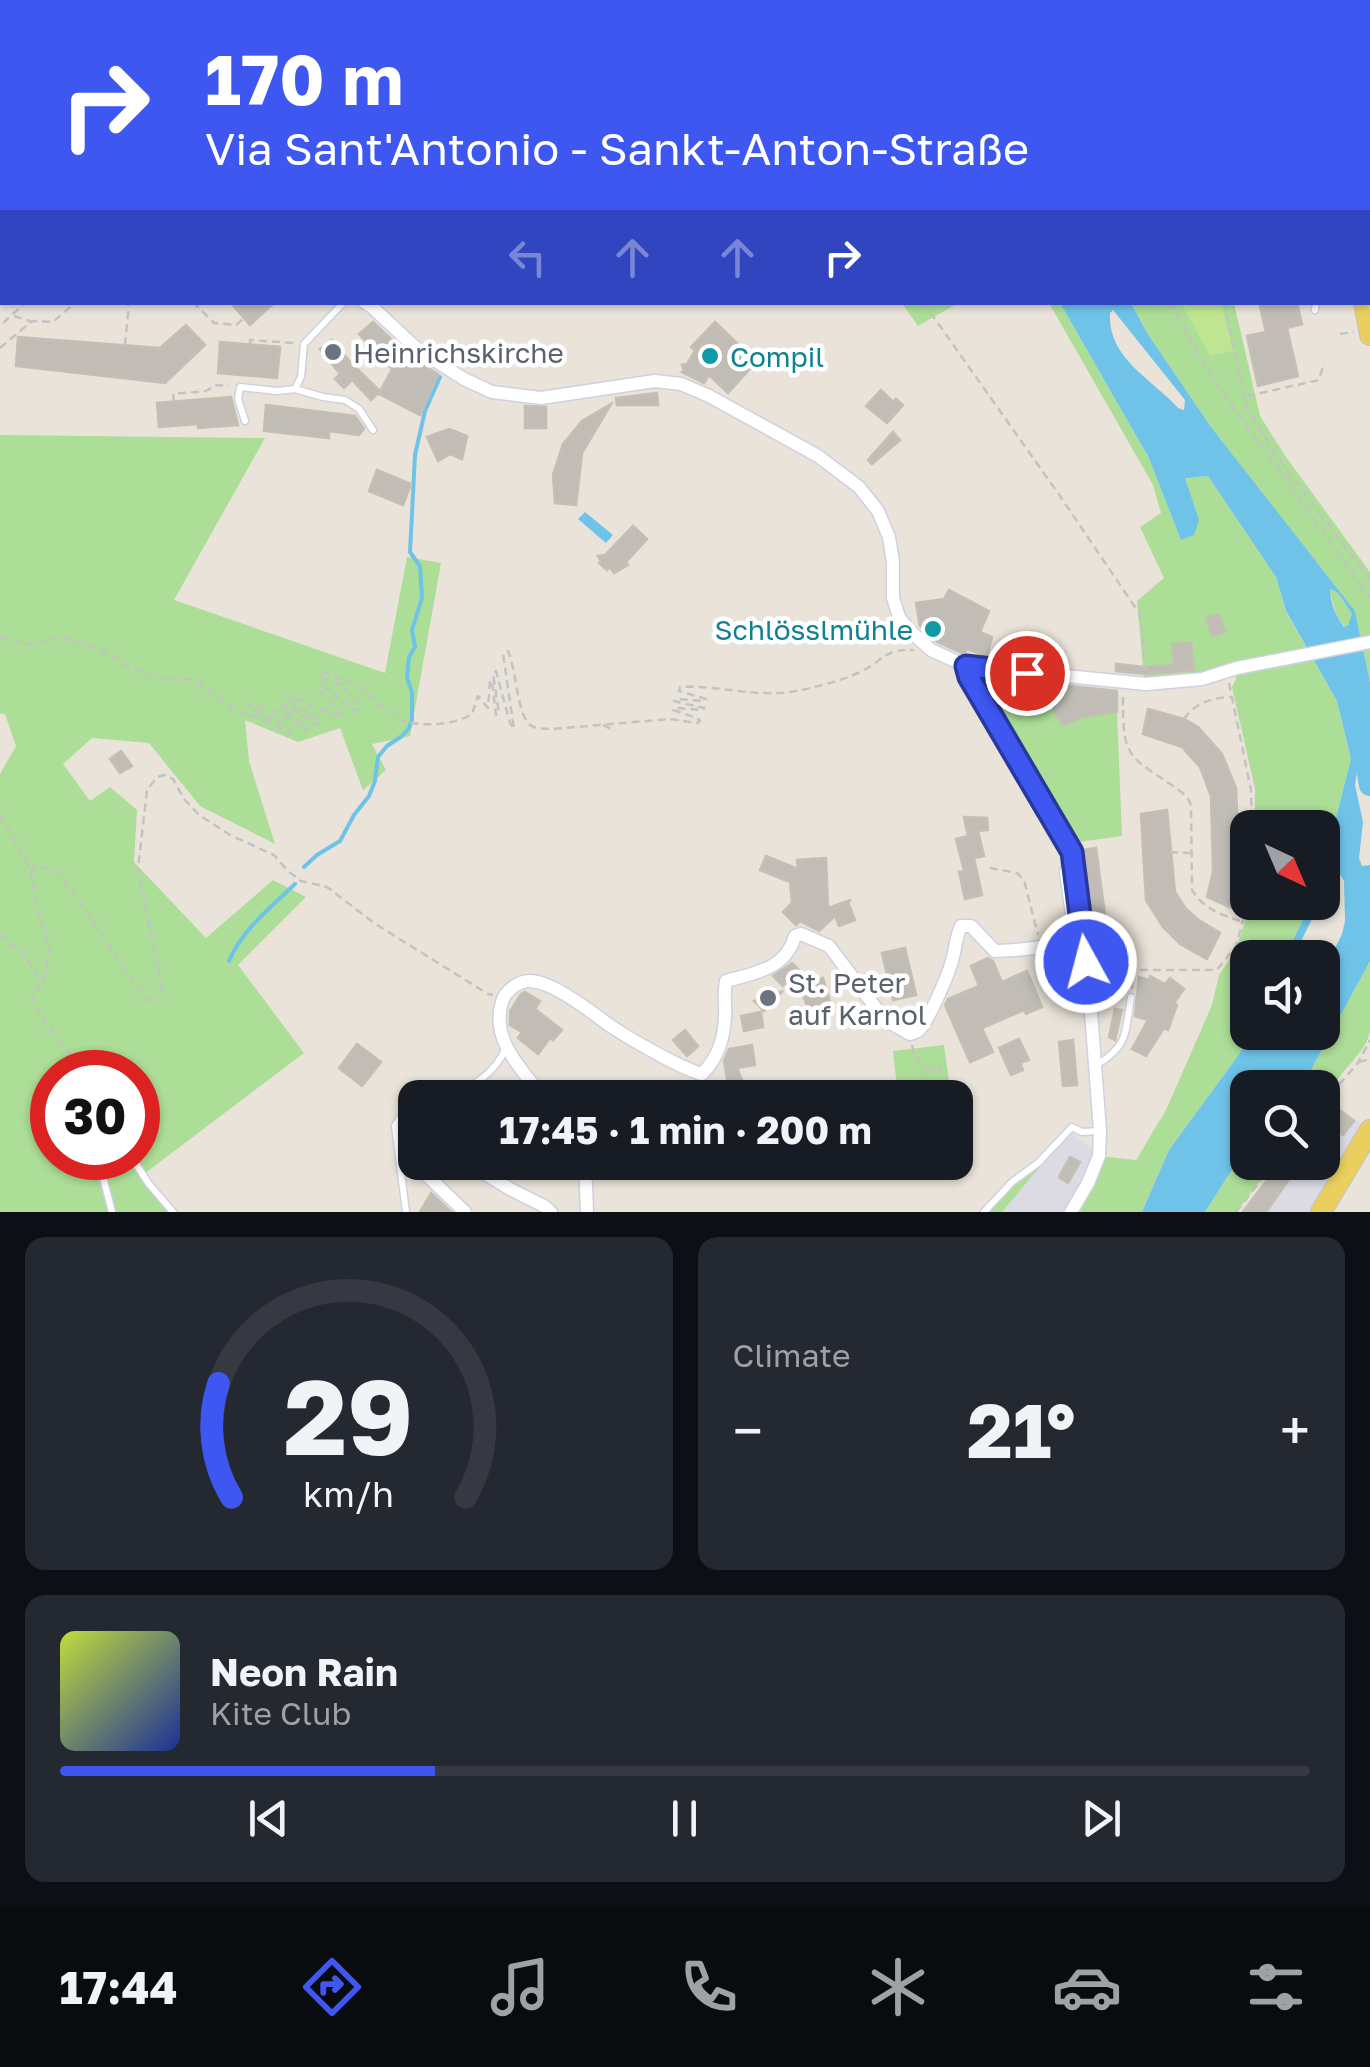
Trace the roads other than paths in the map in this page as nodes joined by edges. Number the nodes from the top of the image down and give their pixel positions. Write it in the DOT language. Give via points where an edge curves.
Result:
graph roads {
  1 [pos="341,305"];
  2 [pos="370,305"];
  3 [pos="1364,305"];
  4 [pos="1364,333"];
  5 [pos="295,389"];
  6 [pos="245,421"];
  7 [pos="373,430"];
  8 [pos="1370,642"];
  9 [pos="966,666"];
  10 [pos="1072,854"];
  11 [pos="1131,997"];
  12 [pos="505,1048"];
  13 [pos="1094,1066"];
  14 [pos="479,1080"];
  15 [pos="530,1080"];
  16 [pos="1100,1131"];
  17 [pos="1369,1134"];
  18 [pos="104,1180"];
  19 [pos="146,1180"];
  20 [pos="403,1180"];
  21 [pos="431,1180"];
  22 [pos="495,1180"];
  23 [pos="586,1180"];
  24 [pos="112,1212"];
  25 [pos="172,1212"];
  26 [pos="406,1212"];
  27 [pos="464,1212"];
  28 [pos="550,1212"];
  29 [pos="586,1212"];
  30 [pos="984,1212"];
  31 [pos="1071,1212"];
  32 [pos="1322,1212"];
  1 -- 5 [label="lane" via="304,344"];
  2 -- 9 [label="street" via="417,349 492,392 541,398 655,381 681,384 818,456 878,510 899,617 931,650"];
  3 -- 4 [label="main road"];
  5 -- 6 [label="lane" via="240,387"];
  5 -- 7 [label="lane" via="345,400"];
  8 -- 9 [label="street" via="1202,679 1146,684"];
  9 -- 10 [label="street"];
  10 -- 12 [label="street" via="1066,872 1069,938 994,950 971,926 961,926 942,987 918,1031 887,1023 829,946 801,934 777,963 726,981 724,1034 702,1074 533,981 503,998"];
  10 -- 13 [label="street"];
  11 -- 13 [label="lane" via="1124,1042"];
  12 -- 14 [label="lane"];
  12 -- 15 [label="street"];
  13 -- 16 [label="street"];
  16 -- 30 [label="lane" via="1072,1126"];
  16 -- 31 [label="street" via="1096,1163"];
  17 -- 32 [label="main road"];
  18 -- 24 [label="lane"];
  19 -- 25 [label="lane"];
  20 -- 26 [label="lane"];
  21 -- 27 [label="street"];
  22 -- 28 [label="street"];
  23 -- 29 [label="street"];
}
